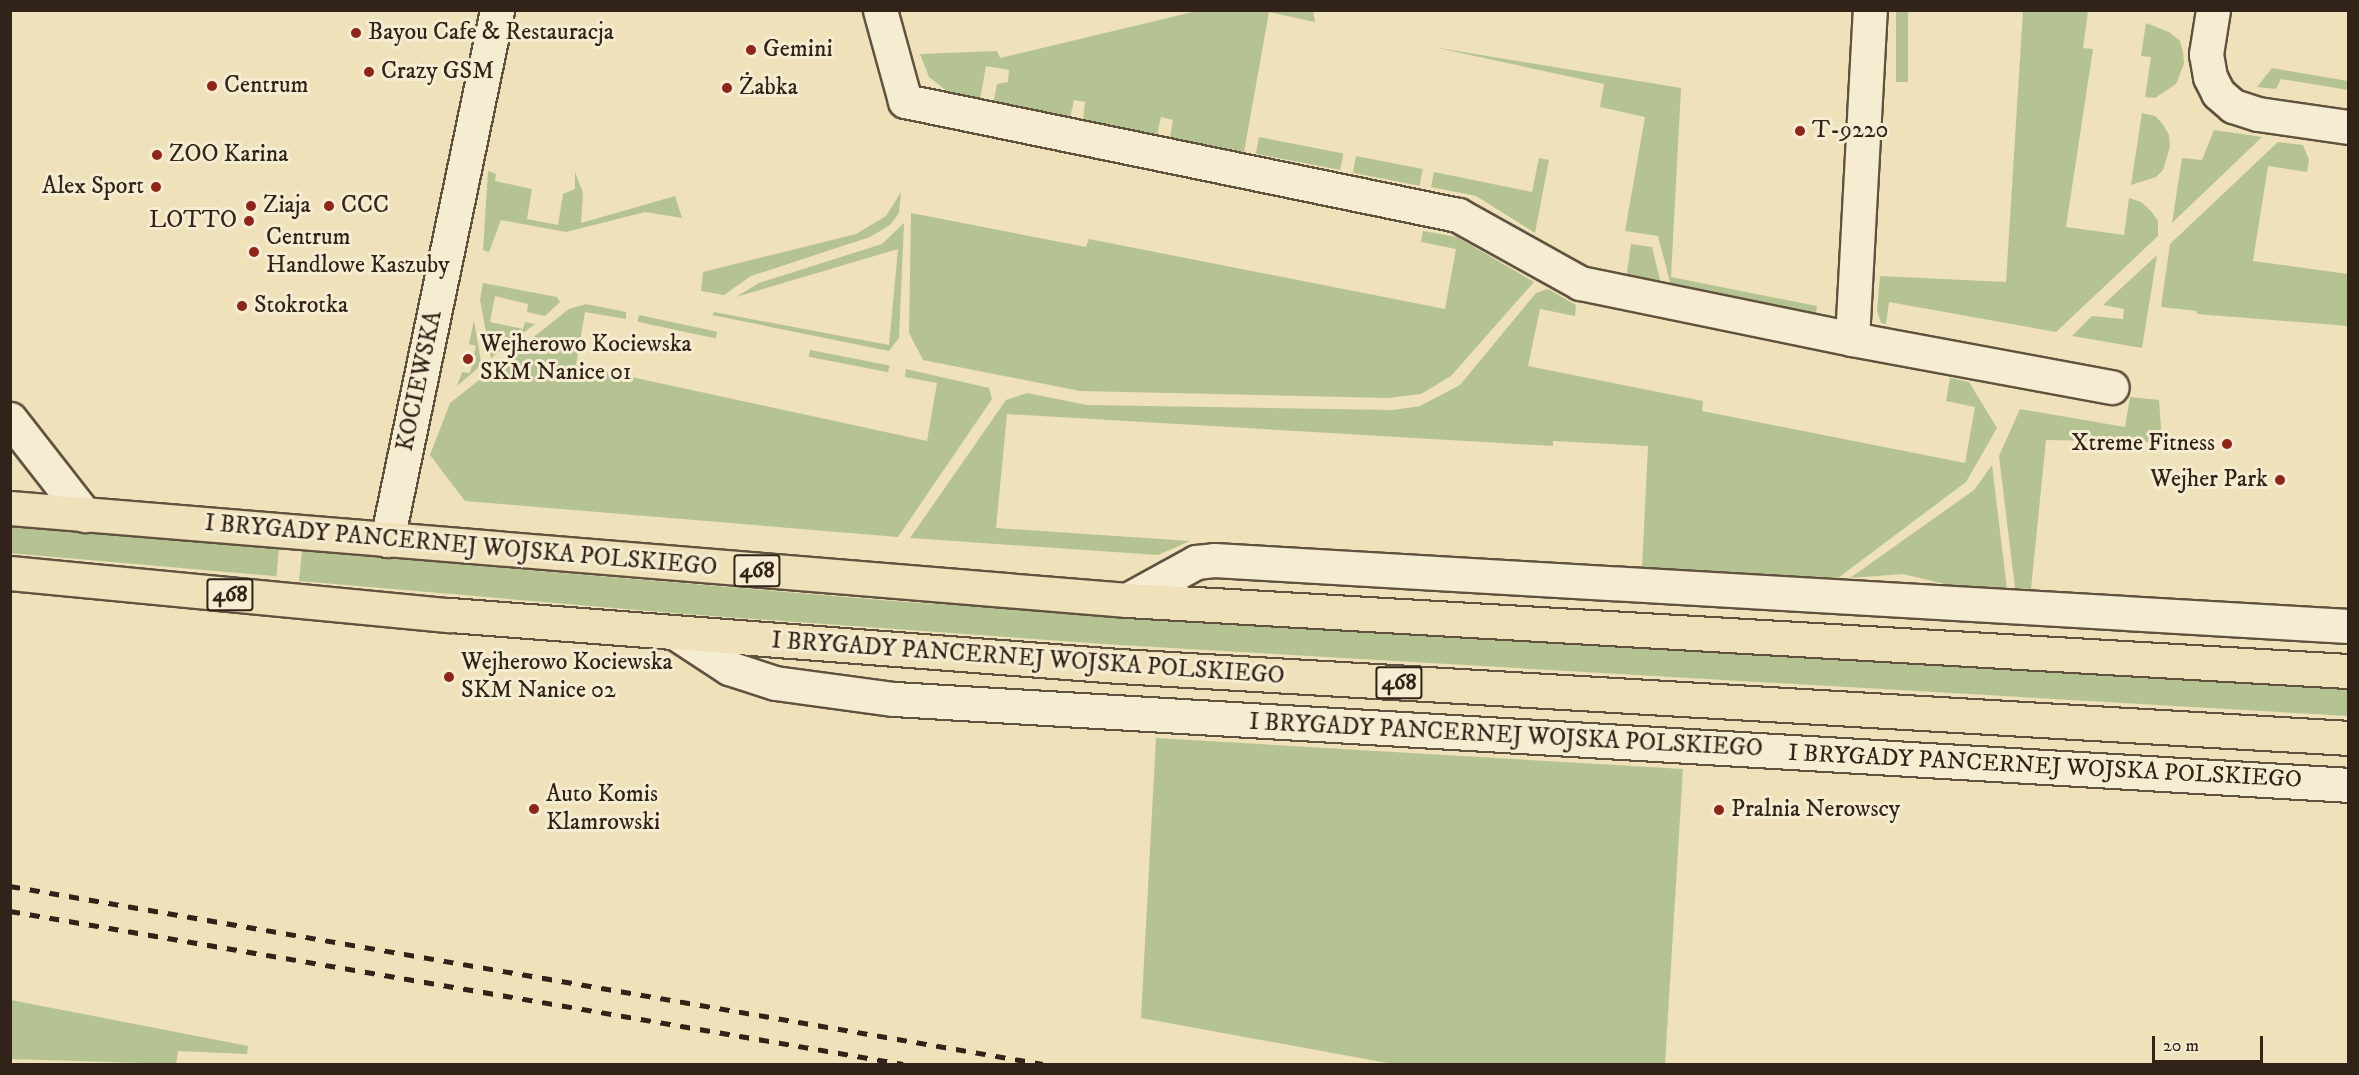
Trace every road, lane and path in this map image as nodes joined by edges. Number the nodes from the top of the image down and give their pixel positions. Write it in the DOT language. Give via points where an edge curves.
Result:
graph roads {
  1 [pos="497,10"];
  2 [pos="880,10"];
  3 [pos="1870,10"];
  4 [pos="2213,10"];
  5 [pos="2349,127"];
  6 [pos="1852,339"];
  7 [pos="2112,387"];
  8 [pos="10,419"];
  9 [pos="10,507"];
  10 [pos="85,515"];
  11 [pos="387,540"];
  12 [pos="10,573"];
  13 [pos="1127,600"];
  14 [pos="2349,626"];
  15 [pos="677,634"];
  16 [pos="2349,671"];
  17 [pos="2349,738"];
  18 [pos="2349,785"];
  1 -- 11 [label="street, KOCIEWSKA"];
  2 -- 6 [label="street" via="905,101 1458,215 1580,283"];
  3 -- 6 [label="street"];
  4 -- 5 [label="street" via="2206,54 2218,93 2234,106 2258,114"];
  6 -- 7 [label="street"];
  8 -- 10 [label="street"];
  9 -- 10 [label="main road, I BRYGADY PANCERNEJ WOJSKA POLSKIEGO / 468"];
  10 -- 11 [label="main road, I BRYGADY PANCERNEJ WOJSKA POLSKIEGO / 468"];
  11 -- 13 [label="main road, I BRYGADY PANCERNEJ WOJSKA POLSKIEGO / 468"];
  12 -- 15 [label="main road, I BRYGADY PANCERNEJ WOJSKA POLSKIEGO / 468"];
  13 -- 14 [label="street" via="1196,562 1214,560"];
  13 -- 16 [label="main road, I BRYGADY PANCERNEJ WOJSKA POLSKIEGO / 468"];
  15 -- 17 [label="main road, I BRYGADY PANCERNEJ WOJSKA POLSKIEGO / 468" via="1167,669"];
  15 -- 18 [label="street, I BRYGADY PANCERNEJ WOJSKA POLSKIEGO" via="729,668 775,683 894,699"];
}
